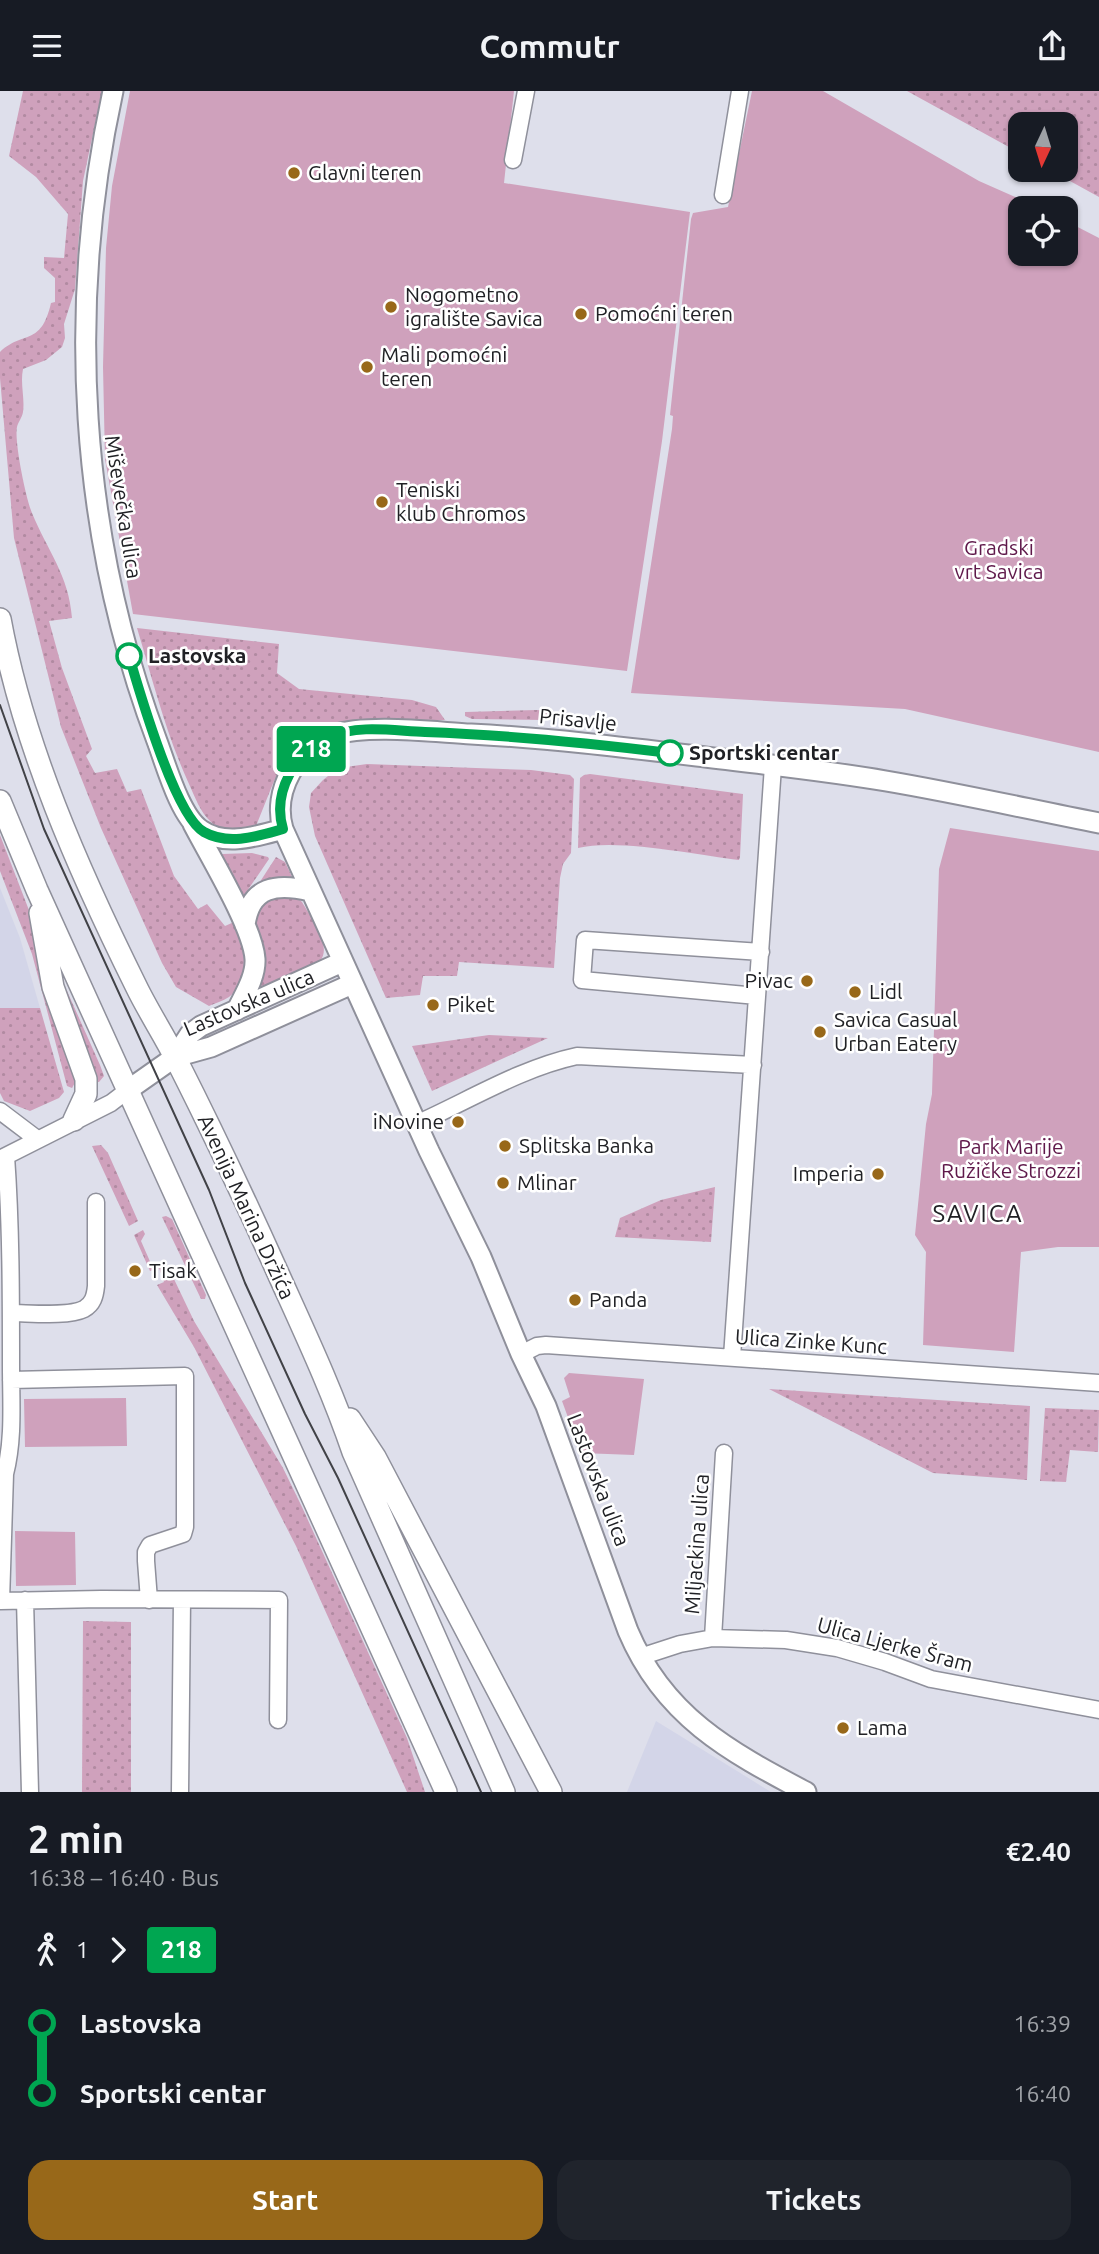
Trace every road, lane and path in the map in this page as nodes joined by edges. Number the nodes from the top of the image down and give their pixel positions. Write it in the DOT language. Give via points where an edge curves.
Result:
graph roads {
  1 [pos="113,91"];
  2 [pos="526,91"];
  3 [pos="740,91"];
  4 [pos="513,160"];
  5 [pos="723,195"];
  6 [pos="0,619"];
  7 [pos="773,766"];
  8 [pos="0,801"];
  9 [pos="191,820"];
  10 [pos="1099,823"];
  11 [pos="283,829"];
  12 [pos="37,890"];
  13 [pos="310,891"];
  14 [pos="245,925"];
  15 [pos="761,952"];
  16 [pos="342,962"];
  17 [pos="352,983"];
  18 [pos="757,996"];
  19 [pos="237,1010"];
  20 [pos="175,1057"];
  21 [pos="752,1065"];
  22 [pos="128,1090"];
  23 [pos="0,1111"];
  24 [pos="75,1120"];
  25 [pos="416,1124"];
  26 [pos="37,1139"];
  27 [pos="3,1158"];
  28 [pos="96,1202"];
  29 [pos="11,1313"];
  30 [pos="522,1354"];
  31 [pos="732,1357"];
  32 [pos="11,1380"];
  33 [pos="1099,1383"];
  34 [pos="333,1394"];
  35 [pos="724,1453"];
  36 [pos="3,1474"];
  37 [pos="149,1599"];
  38 [pos="25,1600"];
  39 [pos="182,1600"];
  40 [pos="1,1601"];
  41 [pos="713,1639"];
  42 [pos="640,1657"];
  43 [pos="1099,1710"];
  44 [pos="278,1720"];
  45 [pos="30,1792"];
  46 [pos="180,1792"];
  47 [pos="446,1792"];
  48 [pos="504,1792"];
  49 [pos="551,1792"];
  50 [pos="806,1792"];
  1 -- 9 [label="street, Miševečka ulica" via="98,174 86,327 92,475 114,598 143,702"];
  2 -- 4 [label="street"];
  3 -- 5 [label="street"];
  6 -- 20 [label="main road, Avenija Marina Držića" via="17,694 54,804 133,980"];
  7 -- 10 [label="street, Prisavlje" via="884,781"];
  7 -- 11 [label="street, Prisavlje" via="558,739 356,730 330,736 294,766 282,792"];
  7 -- 15 [label="street"];
  8 -- 12 [label="main road"];
  9 -- 11 [label="street" via="204,832 228,839"];
  9 -- 14 [label="street, Miševečka ulica"];
  11 -- 13 [label="street, Prisavlje"];
  12 -- 22 [label="main road"];
  12 -- 24 [label="main road" via="53,987 86,1079 86,1094"];
  13 -- 14 [label="street" via="284,887 264,891 250,905"];
  13 -- 16 [label="street, Prisavlje"];
  14 -- 19 [label="street, Miševečka ulica" via="254,968"];
  15 -- 18 [label="street"];
  15 -- 18 [label="street" via="585,940 582,981"];
  16 -- 17 [label="street, Prisavlje"];
  16 -- 19 [label="street, Lastovska ulica"];
  17 -- 20 [label="street, Lastovska ulica" via="211,1047"];
  17 -- 25 [label="street, Lastovska ulica"];
  18 -- 21 [label="street"];
  19 -- 20 [label="street, Lastovska ulica" via="190,1034"];
  20 -- 22 [label="street, Lastovska ulica"];
  20 -- 34 [label="main road, Avenija Marina Držića"];
  21 -- 25 [label="street" via="577,1056 510,1080"];
  21 -- 31 [label="street"];
  22 -- 24 [label="street"];
  22 -- 47 [label="main road"];
  23 -- 26 [label="street"];
  24 -- 26 [label="street"];
  25 -- 30 [label="street, Lastovska ulica"];
  26 -- 27 [label="street"];
  27 -- 29 [label="street" via="10,1209"];
  28 -- 29 [label="street" via="96,1286 91,1303 74,1312"];
  29 -- 32 [label="street"];
  30 -- 31 [label="street, Ulica Zinke Kunc" via="546,1345"];
  30 -- 42 [label="street, Lastovska ulica" via="566,1457"];
  31 -- 33 [label="street, Ulica Zinke Kunc"];
  32 -- 36 [label="street" via="10,1456"];
  32 -- 37 [label="street" via="185,1376 185,1527 183,1534 150,1545 146,1552"];
  34 -- 48 [label="main road, Avenija Marina Držića" via="353,1452"];
  34 -- 49 [label="main road" via="376,1457"];
  35 -- 41 [label="street, Miljackina ulica"];
  36 -- 40 [label="street"];
  37 -- 38 [label="street"];
  37 -- 39 [label="street"];
  38 -- 40 [label="street"];
  38 -- 45 [label="street"];
  39 -- 44 [label="street" via="279,1600"];
  39 -- 46 [label="street"];
  41 -- 42 [label="street, Ulica Ljerke Šram"];
  41 -- 43 [label="street, Ulica Ljerke Šram" via="776,1639 827,1646 930,1679"];
  42 -- 50 [label="street, Lastovska ulica" via="678,1709 710,1737"];
}
